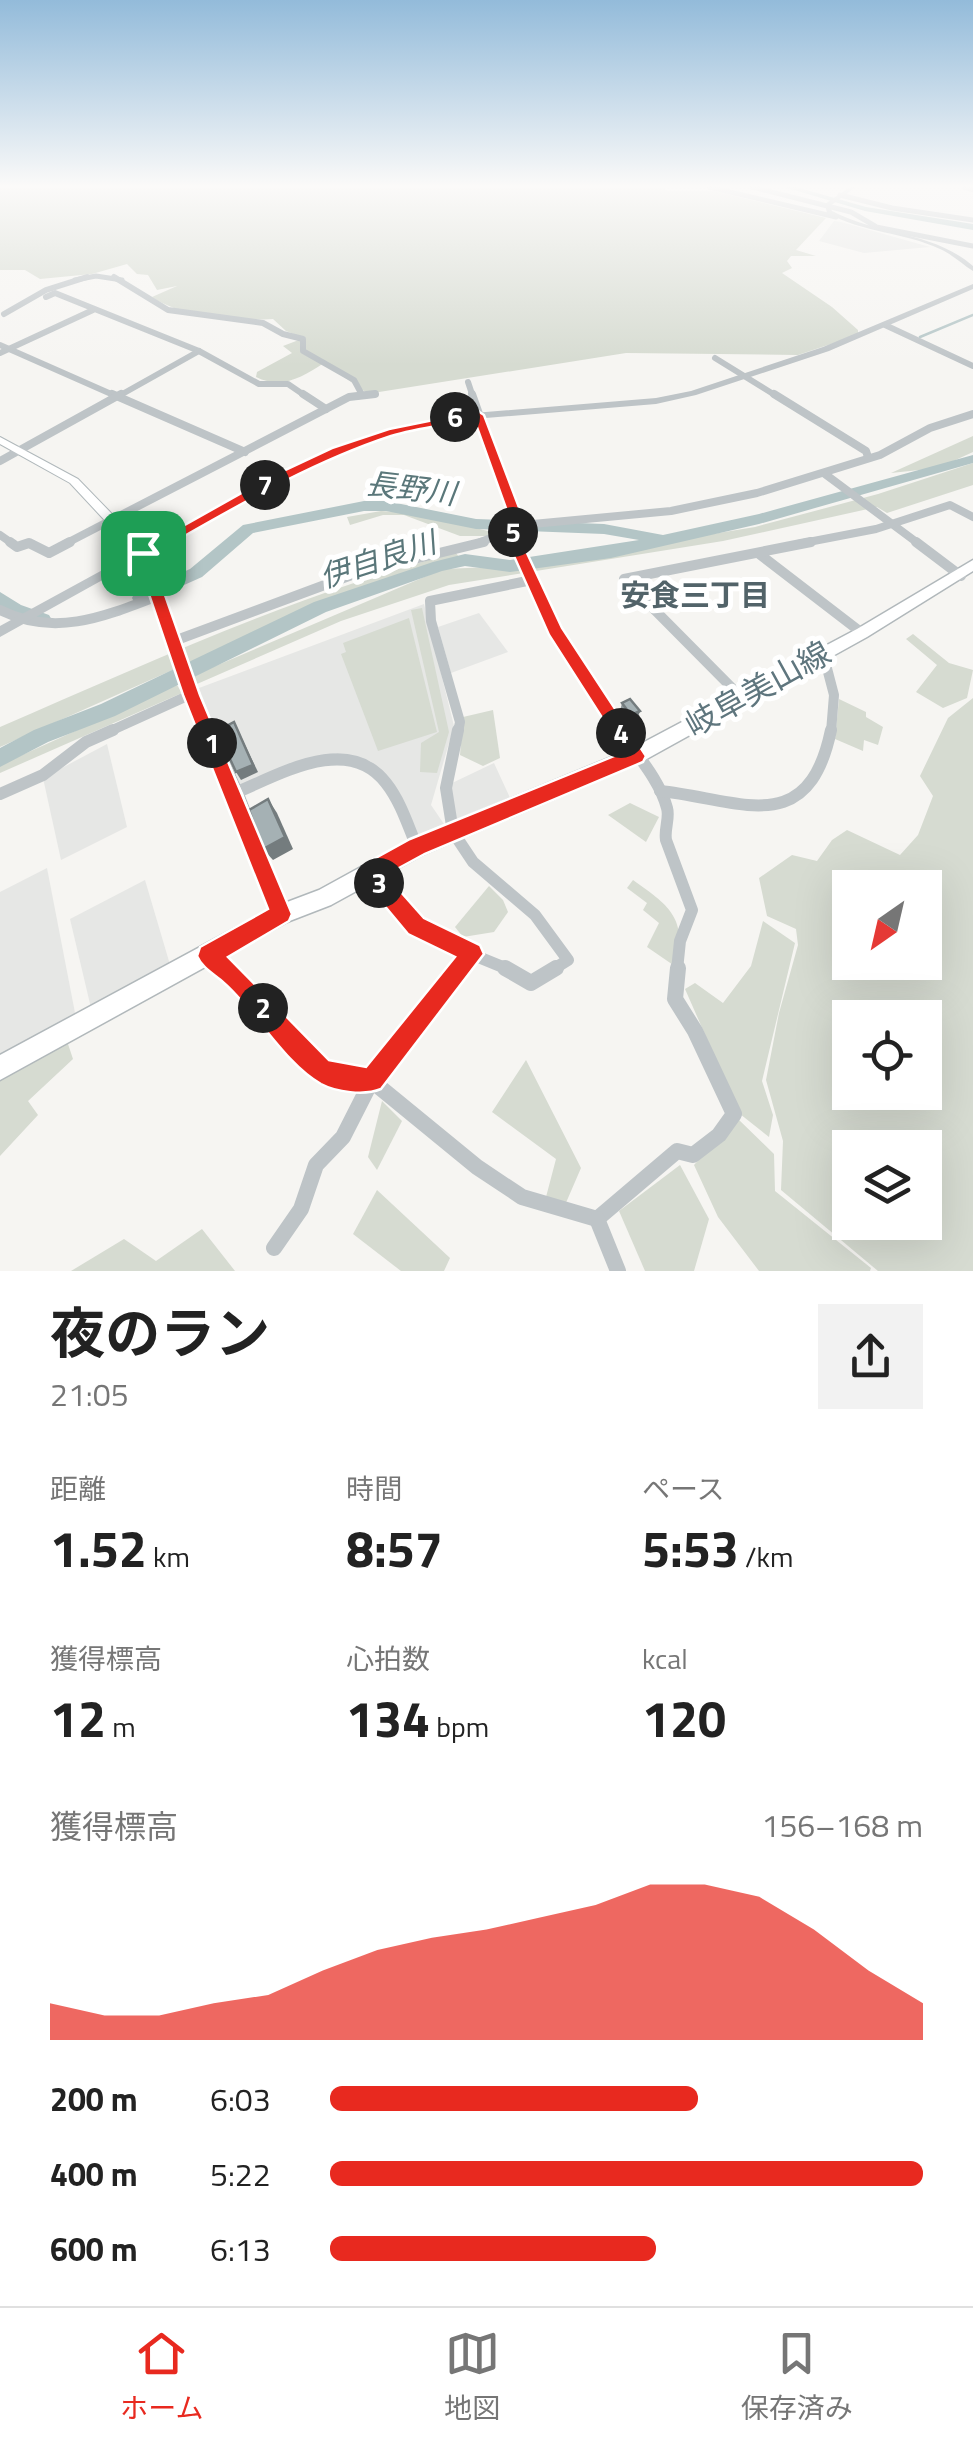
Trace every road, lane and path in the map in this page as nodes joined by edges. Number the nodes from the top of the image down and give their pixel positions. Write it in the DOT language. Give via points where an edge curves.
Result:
graph roads {
  1 [pos="936,246"];
  2 [pos="973,269"];
  3 [pos="973,286"];
  4 [pos="93,310"];
  5 [pos="2,315"];
  6 [pos="885,325"];
  7 [pos="3,349"];
  8 [pos="199,350"];
  9 [pos="715,358"];
  10 [pos="973,366"];
  11 [pos="742,377"];
  12 [pos="468,382"];
  13 [pos="362,393"];
  14 [pos="374,394"];
  15 [pos="117,395"];
  16 [pos="326,409"];
  17 [pos="973,414"];
  18 [pos="478,415"];
  19 [pos="0,440"];
  20 [pos="19,450"];
  21 [pos="245,452"];
  22 [pos="868,457"];
  23 [pos="0,461"];
  24 [pos="829,477"];
  25 [pos="973,516"];
  26 [pos="114,520"];
  27 [pos="893,524"];
  28 [pos="515,532"];
  29 [pos="0,535"];
  30 [pos="143,553"];
  31 [pos="758,554"];
  32 [pos="967,571"];
  33 [pos="531,579"];
  34 [pos="158,591"];
  35 [pos="0,610"];
  36 [pos="23,620"];
  37 [pos="0,632"];
  38 [pos="862,633"];
  39 [pos="175,643"];
  40 [pos="823,653"];
  41 [pos="187,696"];
  42 [pos="741,697"];
  43 [pos="636,756"];
  44 [pos="660,791"];
  45 [pos="235,793"];
  46 [pos="0,794"];
  47 [pos="453,832"];
  48 [pos="417,847"];
  49 [pos="370,873"];
  50 [pos="281,914"];
  51 [pos="472,954"];
  52 [pos="208,956"];
  53 [pos="0,1068"];
  54 [pos="372,1080"];
  55 [pos="597,1219"];
  56 [pos="274,1248"];
  57 [pos="618,1271"];
  1 -- 2 [label="street"];
  3 -- 6 [label="street"];
  4 -- 5 [label="street" via="55,293"];
  4 -- 7 [label="street"];
  4 -- 8 [label="street"];
  5 -- 13 [label="street" via="56,286 109,276 162,308 274,326 302,340 302,352 354,380"];
  6 -- 10 [label="street"];
  6 -- 11 [label="street"];
  7 -- 15 [label="street"];
  8 -- 15 [label="street"];
  8 -- 16 [label="street" via="258,384 288,384"];
  9 -- 11 [label="street"];
  11 -- 18 [label="street" via="656,401"];
  11 -- 22 [label="street"];
  12 -- 18 [label="street"];
  13 -- 14 [label="street"];
  13 -- 16 [label="street"];
  15 -- 20 [label="street"];
  15 -- 21 [label="street"];
  16 -- 21 [label="street"];
  17 -- 22 [label="street"];
  18 -- 28 [label="street"];
  18 -- 30 [label="street" via="336,451"];
  19 -- 20 [label="main road"];
  20 -- 23 [label="street"];
  20 -- 26 [label="main road" via="74,481"];
  21 -- 26 [label="street"];
  22 -- 24 [label="street"];
  24 -- 27 [label="street"];
  24 -- 28 [label="street" via="671,511"];
  25 -- 27 [label="street" via="950,504"];
  26 -- 29 [label="street" via="48,552 30,543 17,547"];
  26 -- 30 [label="main road"];
  27 -- 31 [label="street"];
  27 -- 32 [label="street"];
  28 -- 33 [label="street"];
  28 -- 39 [label="street" via="385,564"];
  30 -- 34 [label="main road"];
  30 -- 36 [label="street"];
  31 -- 38 [label="street"];
  31 -- 42 [label="street" via="624,579"];
  32 -- 38 [label="main road, 岐阜美山線"];
  33 -- 43 [label="street" via="555,631"];
  33 -- 47 [label="street" via="430,601 460,722 446,788"];
  34 -- 36 [label="street" via="78,624"];
  34 -- 39 [label="main road"];
  35 -- 36 [label="street"];
  36 -- 37 [label="street"];
  38 -- 40 [label="main road, 岐阜美山線"];
  39 -- 41 [label="main road"];
  40 -- 42 [label="main road, 岐阜美山線"];
  40 -- 44 [label="street" via="834,678 830,741 826,758 794,796 784,804 747,808"];
  41 -- 45 [label="main road"];
  41 -- 46 [label="street" via="86,742 43,774"];
  42 -- 43 [label="main road, 岐阜美山線"];
  43 -- 44 [label="street"];
  43 -- 47 [label="main road, 岐阜美山線"];
  44 -- 55 [label="street" via="670,812 666,840 692,910 680,941 676,999 734,1114 693,1155 677,1151"];
  45 -- 48 [label="street" via="311,762 346,759 384,779"];
  45 -- 50 [label="main road"];
  47 -- 48 [label="main road, 岐阜美山線"];
  47 -- 51 [label="street" via="473,862 534,915 568,960 531,983"];
  48 -- 49 [label="main road, 岐阜美山線"];
  49 -- 50 [label="main road, 岐阜美山線"];
  49 -- 51 [label="street" via="416,926"];
  50 -- 52 [label="main road, 岐阜美山線"];
  51 -- 54 [label="street"];
  52 -- 53 [label="main road, 岐阜美山線"];
  52 -- 54 [label="street" via="320,1069 333,1077"];
  54 -- 55 [label="street" via="522,1197"];
  54 -- 56 [label="street" via="342,1137 316,1165 301,1209"];
  55 -- 57 [label="street"];
}
